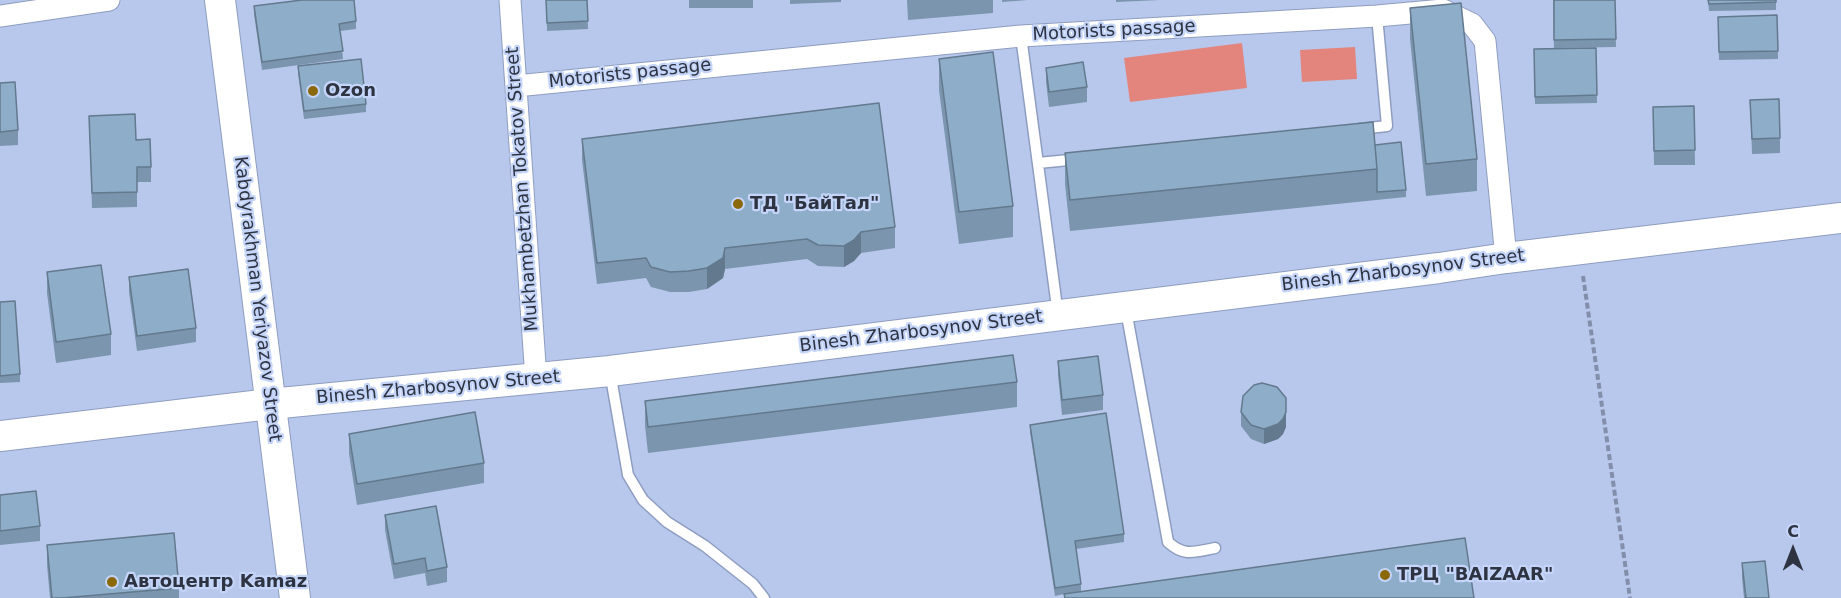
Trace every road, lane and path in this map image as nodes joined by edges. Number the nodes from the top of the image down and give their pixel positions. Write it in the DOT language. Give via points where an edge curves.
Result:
graph roads {
  1 [pos="109,0"];
  2 [pos="220,0"];
  3 [pos="510,0"];
  4 [pos="0,16"];
  5 [pos="1377,16"];
  6 [pos="1022,36"];
  7 [pos="516,86"];
  8 [pos="1352,130"];
  9 [pos="1096,157"];
  10 [pos="1038,163"];
  11 [pos="1841,218"];
  12 [pos="1579,249"];
  13 [pos="1506,258"];
  14 [pos="1125,306"];
  15 [pos="1058,315"];
  16 [pos="610,371"];
  17 [pos="536,379"];
  18 [pos="270,404"];
  19 [pos="0,436"];
  20 [pos="1215,548"];
  21 [pos="295,598"];
  22 [pos="764,598"];
  23 [pos="1630,598"];
  1 -- 4 [label="street"];
  2 -- 18 [label="street, Kabdyrakhman Yeriyazov Street"];
  3 -- 7 [label="street, Mukhambetzhan Tokatov Street"];
  5 -- 6 [label="street, Motorists passage"];
  5 -- 8 [label="lane" via="1387,126"];
  5 -- 13 [label="street, Motorists passage" via="1443,10 1472,24 1485,41"];
  6 -- 7 [label="street, Motorists passage"];
  6 -- 10 [label="lane"];
  7 -- 17 [label="street, Mukhambetzhan Tokatov Street"];
  9 -- 10 [label="lane"];
  10 -- 15 [label="lane"];
  11 -- 12 [label="street, Binesh Zharbosynov Street"];
  12 -- 13 [label="street, Binesh Zharbosynov Street"];
  12 -- 23 [label="path"];
  13 -- 14 [label="street, Binesh Zharbosynov Street"];
  14 -- 15 [label="street, Binesh Zharbosynov Street"];
  14 -- 20 [label="lane" via="1168,542 1189,553"];
  15 -- 16 [label="street, Binesh Zharbosynov Street"];
  16 -- 17 [label="street, Binesh Zharbosynov Street"];
  16 -- 22 [label="lane" via="628,475 643,500 753,584"];
  17 -- 18 [label="street, Binesh Zharbosynov Street"];
  18 -- 19 [label="street, Binesh Zharbosynov Street"];
  18 -- 21 [label="street, Kabdyrakhman Yeriyazov Street"];
}
